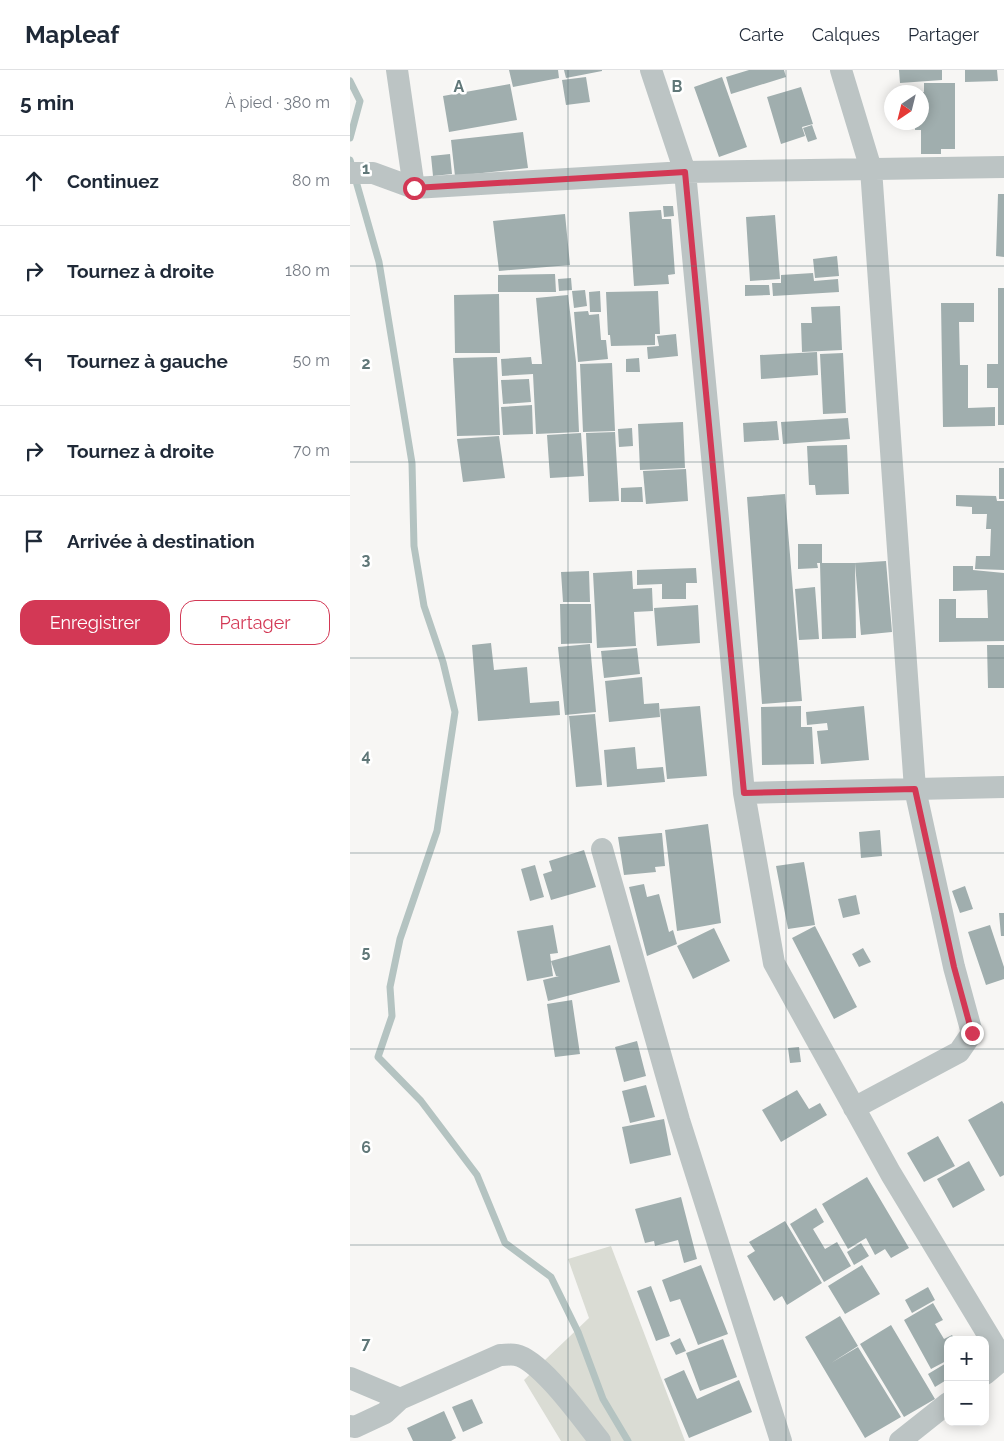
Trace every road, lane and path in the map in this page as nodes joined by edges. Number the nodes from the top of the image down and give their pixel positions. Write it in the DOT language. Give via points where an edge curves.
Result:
graph roads {
  1 [pos="398,70"];
  2 [pos="652,70"];
  3 [pos="841,70"];
  4 [pos="1004,167"];
  5 [pos="871,169"];
  6 [pos="685,172"];
  7 [pos="350,173"];
  8 [pos="414,188"];
  9 [pos="1004,787"];
  10 [pos="915,789"];
  11 [pos="744,793"];
  12 [pos="602,849"];
  13 [pos="854,1108"];
  14 [pos="1004,1360"];
  15 [pos="989,1371"];
  16 [pos="350,1378"];
  17 [pos="400,1399"];
  18 [pos="944,1406"];
  19 [pos="350,1426"];
  20 [pos="600,1441"];
  21 [pos="781,1441"];
  22 [pos="900,1441"];
  1 -- 8 [label="street"];
  2 -- 6 [label="street"];
  3 -- 5 [label="street"];
  4 -- 5 [label="street"];
  5 -- 6 [label="street"];
  5 -- 10 [label="street"];
  6 -- 8 [label="street"];
  6 -- 11 [label="street"];
  7 -- 8 [label="street" via="372,173"];
  9 -- 10 [label="street"];
  10 -- 11 [label="street"];
  10 -- 13 [label="street" via="954,967 972,1033 958,1052"];
  11 -- 13 [label="street" via="774,963"];
  12 -- 21 [label="street" via="679,1120"];
  13 -- 14 [label="street"];
  14 -- 15 [label="street"];
  16 -- 17 [label="street"];
  17 -- 19 [label="street" via="385,1413"];
  17 -- 20 [label="street" via="500,1355 517,1355 533,1363"];
  18 -- 22 [label="street"];
}
